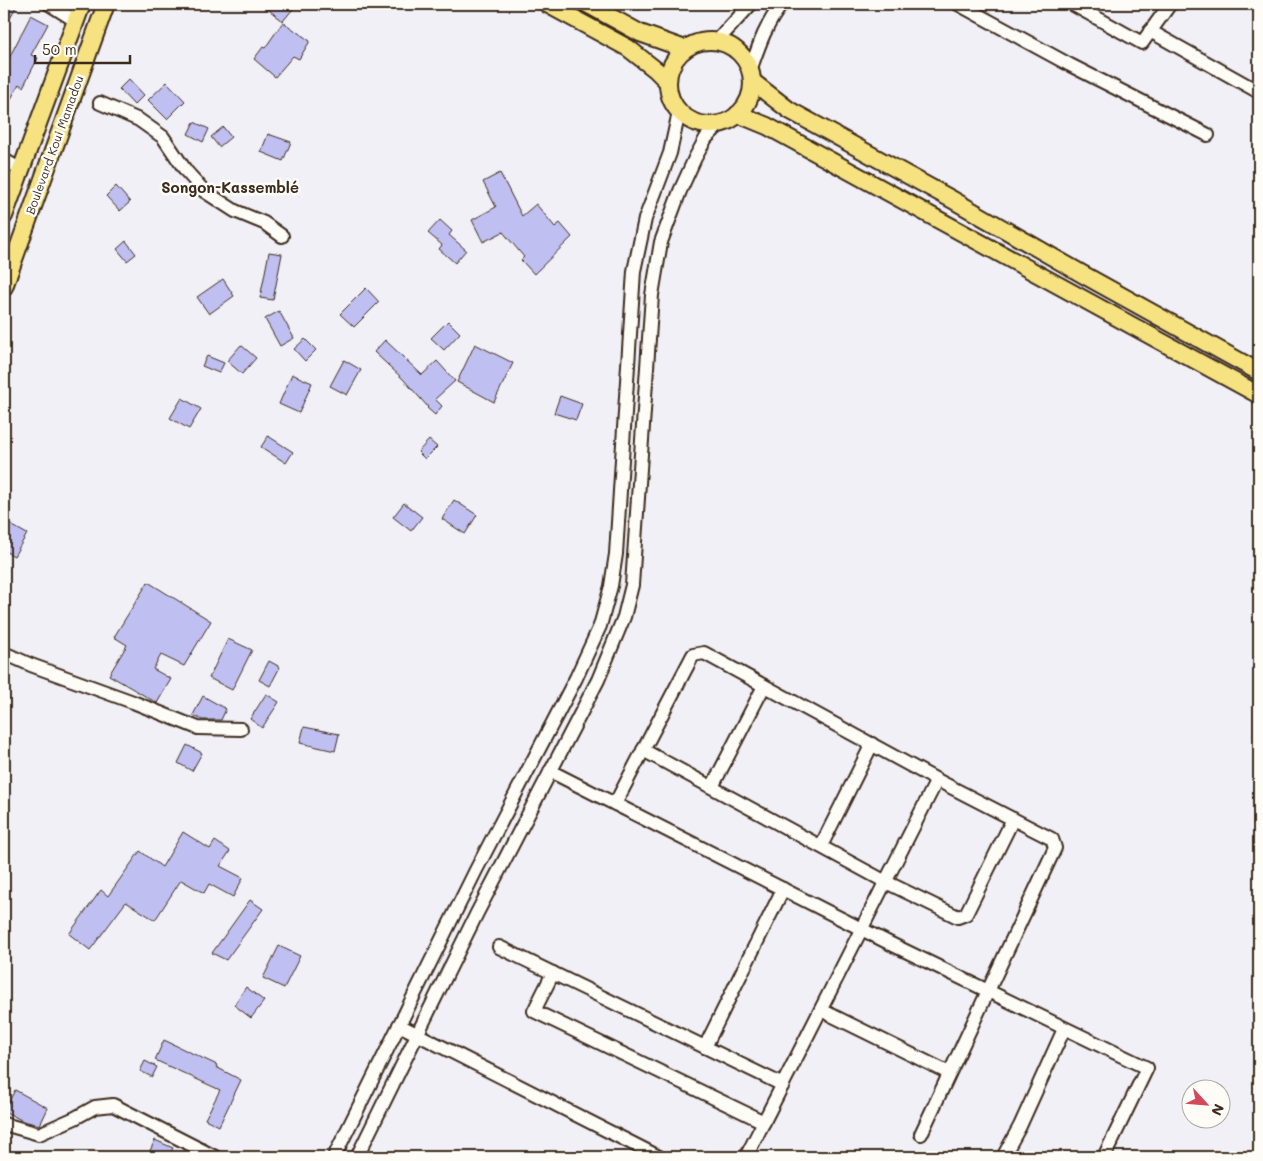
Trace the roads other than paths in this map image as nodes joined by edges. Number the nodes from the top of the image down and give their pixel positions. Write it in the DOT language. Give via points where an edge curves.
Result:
graph roads {
  1 [pos="49,4"];
  2 [pos="82,4"];
  3 [pos="106,4"];
  4 [pos="547,4"];
  5 [pos="587,4"];
  6 [pos="751,4"];
  7 [pos="782,4"];
  8 [pos="958,4"];
  9 [pos="1170,4"];
  10 [pos="1079,5"];
  11 [pos="76,22"];
  12 [pos="1150,31"];
  13 [pos="718,41"];
  14 [pos="685,49"];
  15 [pos="752,75"];
  16 [pos="668,82"];
  17 [pos="1259,92"];
  18 [pos="100,103"];
  19 [pos="679,112"];
  20 [pos="738,114"];
  21 [pos="719,125"];
  22 [pos="1208,135"];
  23 [pos="4,160"];
  24 [pos="21,170"];
  25 [pos="4,216"];
  26 [pos="282,236"];
  27 [pos="4,287"];
  28 [pos="1259,372"];
  29 [pos="1259,394"];
  30 [pos="4,653"];
  31 [pos="764,686"];
  32 [pos="241,729"];
  33 [pos="872,744"];
  34 [pos="643,750"];
  35 [pos="550,771"];
  36 [pos="937,780"];
  37 [pos="712,787"];
  38 [pos="615,804"];
  39 [pos="1013,820"];
  40 [pos="821,846"];
  41 [pos="886,882"];
  42 [pos="783,889"];
  43 [pos="862,930"];
  44 [pos="499,947"];
  45 [pos="553,973"];
  46 [pos="987,991"];
  47 [pos="821,1010"];
  48 [pos="399,1025"];
  49 [pos="1064,1029"];
  50 [pos="418,1034"];
  51 [pos="705,1047"];
  52 [pos="949,1073"];
  53 [pos="783,1085"];
  54 [pos="764,1122"];
  55 [pos="4,1124"];
  56 [pos="921,1134"];
  57 [pos="216,1157"];
  58 [pos="334,1157"];
  59 [pos="357,1157"];
  60 [pos="659,1157"];
  61 [pos="746,1157"];
  62 [pos="1003,1157"];
  63 [pos="1104,1157"];
  1 -- 11 [label="street"];
  2 -- 11 [label="main road, Boulevard Koui Mamadou"];
  3 -- 27 [label="main road, Boulevard Koui Mamadou"];
  4 -- 16 [label="main road" via="628,48"];
  5 -- 14 [label="main road" via="640,33"];
  6 -- 13 [label="street"];
  7 -- 15 [label="street" via="762,37"];
  8 -- 22 [label="street"];
  9 -- 12 [label="street"];
  10 -- 12 [label="street" via="1142,43"];
  11 -- 24 [label="main road, Boulevard Koui Mamadou"];
  12 -- 17 [label="street"];
  13 -- 14 [label="main road" via="696,42"];
  13 -- 15 [label="main road" via="735,48 744,57"];
  14 -- 16 [label="main road" via="670,69"];
  15 -- 20 [label="main road" via="751,96"];
  15 -- 28 [label="main road" via="789,110"];
  16 -- 19 [label="main road" via="669,93"];
  18 -- 26 [label="street" via="139,120 163,137 204,191"];
  19 -- 21 [label="main road" via="704,125"];
  19 -- 48 [label="street" via="670,153 645,219 634,271 616,554 612,586 600,626"];
  20 -- 21 [label="main road"];
  20 -- 29 [label="main road" via="767,126"];
  21 -- 35 [label="street" via="706,138 680,191 661,242 652,295 632,585 626,609 598,680"];
  23 -- 24 [label="street"];
  24 -- 25 [label="main road, Boulevard Koui Mamadou"];
  30 -- 32 [label="street" via="198,728"];
  31 -- 33 [label="street"];
  31 -- 34 [label="street" via="704,653 693,654"];
  31 -- 37 [label="street"];
  33 -- 36 [label="street"];
  33 -- 40 [label="street"];
  34 -- 37 [label="street"];
  34 -- 38 [label="street"];
  35 -- 38 [label="street"];
  35 -- 50 [label="street"];
  36 -- 39 [label="street"];
  36 -- 41 [label="street"];
  37 -- 40 [label="street"];
  38 -- 42 [label="street"];
  39 -- 41 [label="street" via="966,914 958,917"];
  39 -- 46 [label="street" via="1052,839 1055,848"];
  40 -- 41 [label="street"];
  41 -- 43 [label="street"];
  42 -- 43 [label="street"];
  42 -- 51 [label="street"];
  43 -- 46 [label="street"];
  43 -- 47 [label="street"];
  44 -- 45 [label="street"];
  45 -- 51 [label="street"];
  45 -- 54 [label="street" via="534,1011"];
  46 -- 49 [label="street"];
  46 -- 52 [label="street"];
  47 -- 52 [label="street"];
  47 -- 53 [label="street"];
  48 -- 50 [label="street"];
  48 -- 58 [label="street"];
  49 -- 62 [label="street"];
  49 -- 63 [label="street" via="1147,1068"];
  50 -- 59 [label="street"];
  50 -- 60 [label="street"];
  51 -- 53 [label="street"];
  52 -- 56 [label="street"];
  53 -- 54 [label="street"];
  54 -- 61 [label="street"];
  55 -- 57 [label="street" via="39,1134 95,1107 113,1105"];
}
